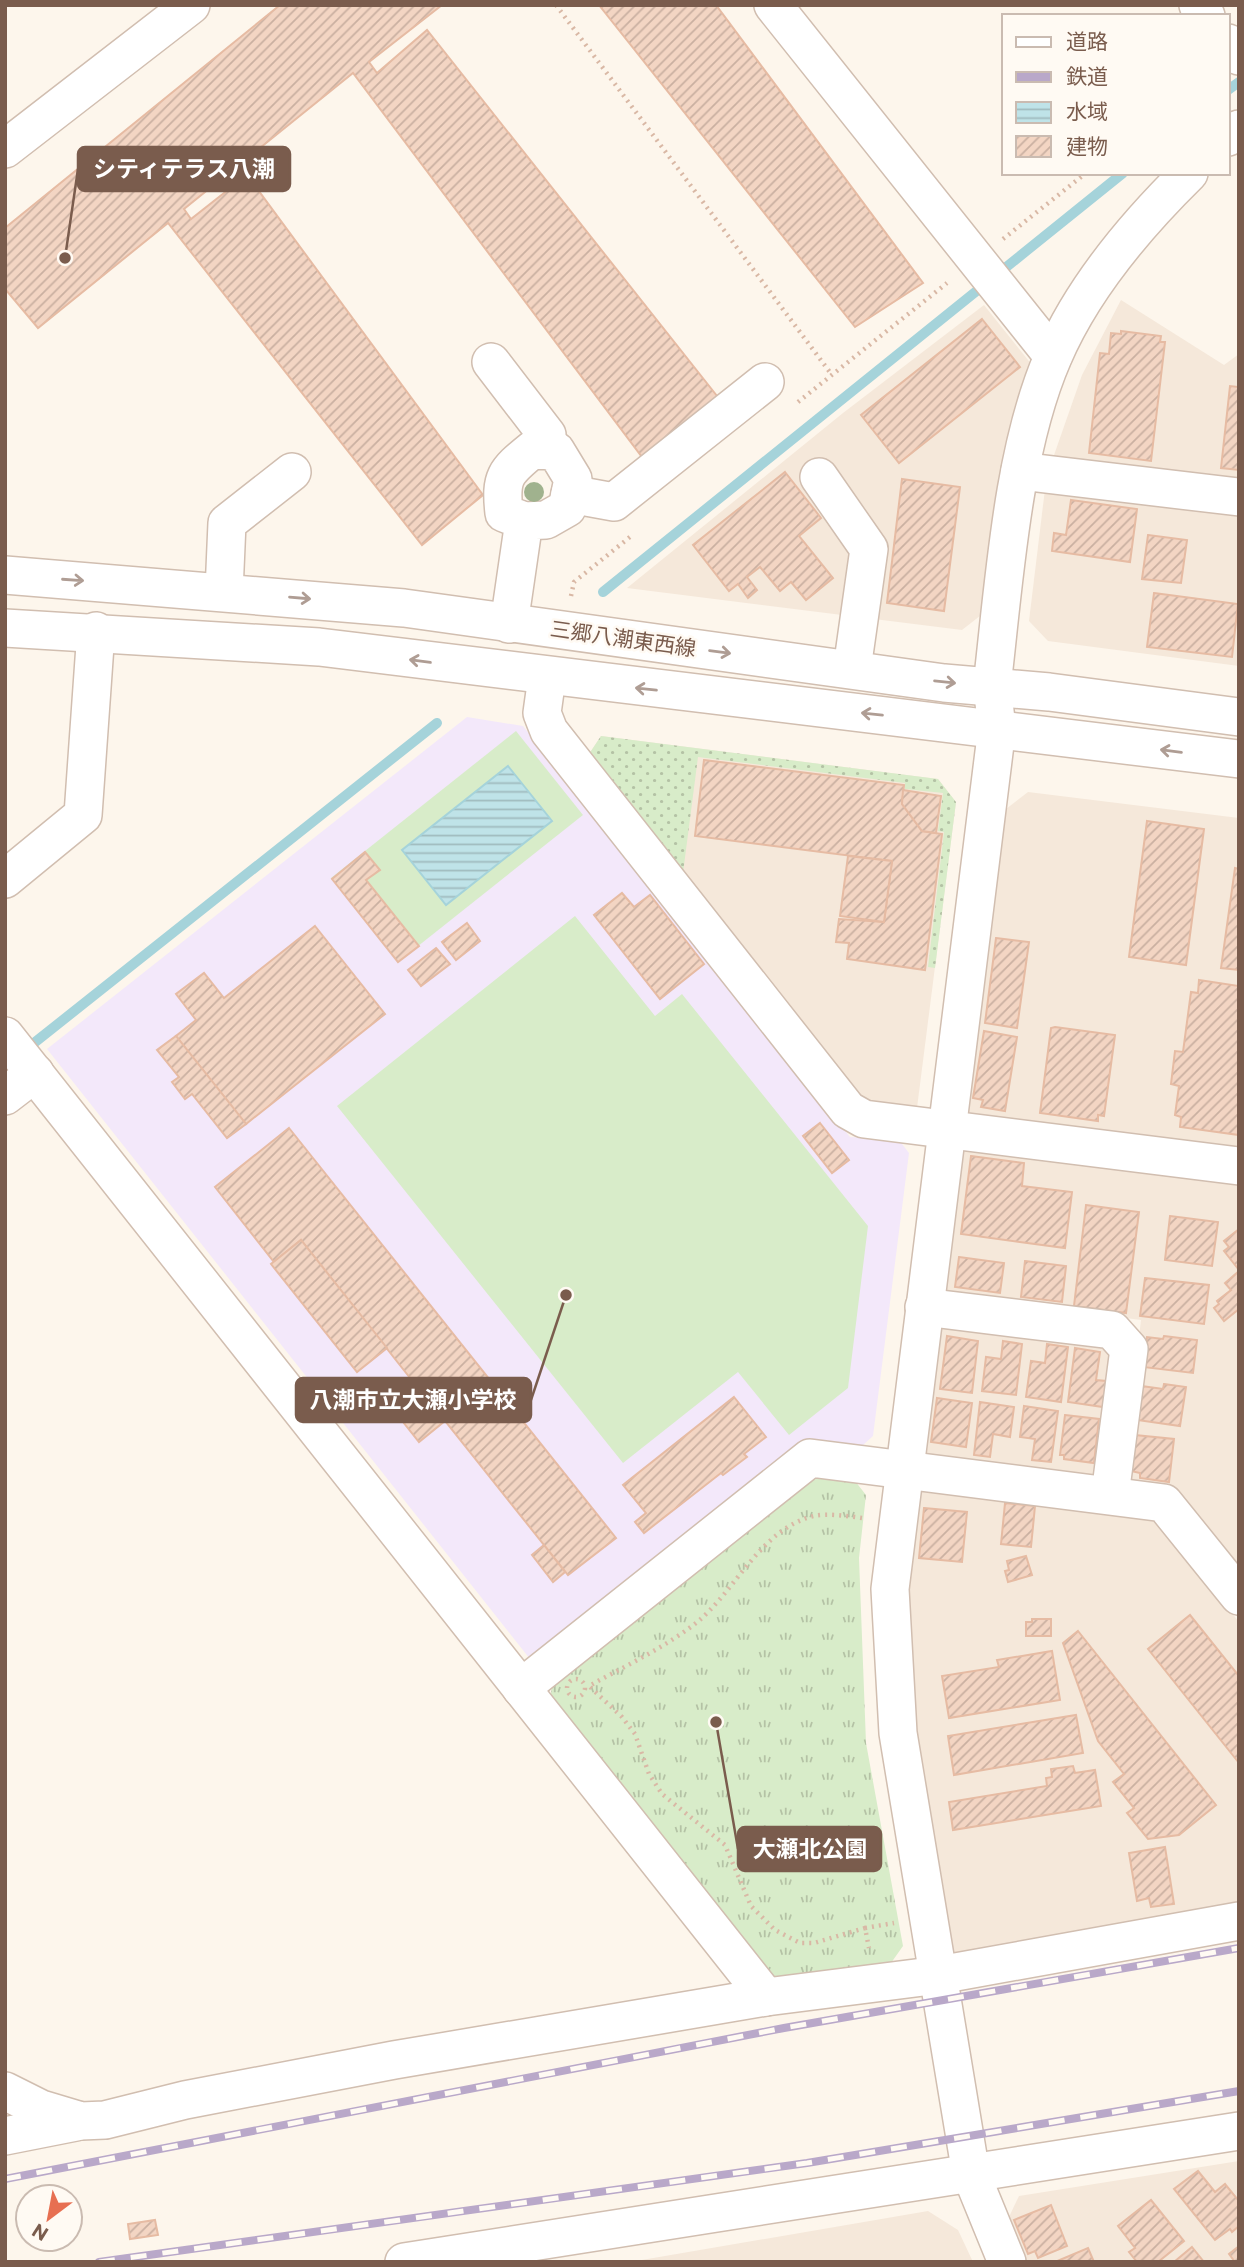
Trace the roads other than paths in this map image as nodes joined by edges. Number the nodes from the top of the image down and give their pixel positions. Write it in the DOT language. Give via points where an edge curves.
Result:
graph roads {
  1 [pos="191,5"];
  2 [pos="773,5"];
  3 [pos="5,149"];
  4 [pos="1187,175"];
  5 [pos="1053,356"];
  6 [pos="491,362"];
  7 [pos="765,382"];
  8 [pos="546,450"];
  9 [pos="1020,471"];
  10 [pos="292,472"];
  11 [pos="819,477"];
  12 [pos="570,494"];
  13 [pos="1239,497"];
  14 [pos="524,521"];
  15 [pos="5,575"];
  16 [pos="224,592"];
  17 [pos="509,624"];
  18 [pos="5,628"];
  19 [pos="96,631"];
  20 [pos="852,669"];
  21 [pos="547,677"];
  22 [pos="992,686"];
  23 [pos="1239,717"];
  24 [pos="997,727"];
  25 [pos="1239,759"];
  26 [pos="5,879"];
  27 [pos="8,1039"];
  28 [pos="35,1073"];
  29 [pos="5,1096"];
  30 [pos="946,1130"];
  31 [pos="1239,1166"];
  32 [pos="924,1307"];
  33 [pos="904,1469"];
  34 [pos="1110,1495"];
  35 [pos="1239,1597"];
  36 [pos="521,1688"];
  37 [pos="1239,1921"];
  38 [pos="939,1975"];
  39 [pos="766,1997"];
  40 [pos="5,2091"];
  41 [pos="81,2120"];
  42 [pos="1239,2131"];
  43 [pos="5,2136"];
  44 [pos="971,2174"];
  45 [pos="581,2247"];
  46 [pos="404,2262"];
  47 [pos="1007,2262"];
  1 -- 3 [label="street"];
  2 -- 5 [label="street"];
  4 -- 5 [label="street" via="1140,221 1096,281"];
  5 -- 9 [label="street" via="1026,437"];
  6 -- 8 [label="street" via="547,435"];
  7 -- 12 [label="street" via="614,502"];
  8 -- 12 [label="street" via="556,451 573,479"];
  8 -- 14 [label="street" via="532,450 507,470 501,490 504,513"];
  9 -- 13 [label="street"];
  9 -- 22 [label="street"];
  10 -- 16 [label="street" via="227,523"];
  11 -- 20 [label="street" via="869,549"];
  12 -- 14 [label="street" via="567,508 546,520"];
  14 -- 17 [label="street"];
  15 -- 16 [label="street, 三郷八潮東西線, one-way"];
  16 -- 17 [label="street, 三郷八潮東西線, one-way" via="404,608"];
  17 -- 20 [label="street, 三郷八潮東西線, one-way"];
  18 -- 19 [label="street"];
  21 -- 19 [label="street, one-way" via="319,647"];
  19 -- 26 [label="street" via="83,815"];
  20 -- 22 [label="street, 三郷八潮東西線, one-way"];
  24 -- 21 [label="street, one-way"];
  21 -- 30 [label="street" via="542,713 549,731 848,1110 864,1119"];
  22 -- 23 [label="street, 三郷八潮東西線"];
  22 -- 24 [label="street"];
  25 -- 24 [label="street, one-way"];
  24 -- 30 [label="street"];
  27 -- 28 [label="street"];
  28 -- 29 [label="street"];
  28 -- 36 [label="street"];
  30 -- 31 [label="street"];
  30 -- 32 [label="street"];
  32 -- 33 [label="street"];
  32 -- 34 [label="street" via="1112,1330 1129,1349"];
  33 -- 34 [label="street"];
  33 -- 36 [label="street" via="810,1458"];
  33 -- 38 [label="street" via="890,1589 897,1720"];
  34 -- 35 [label="street" via="1164,1503"];
  36 -- 39 [label="street"];
  37 -- 38 [label="street"];
  38 -- 39 [label="street"];
  38 -- 44 [label="street"];
  39 -- 41 [label="street" via="394,2060 105,2120"];
  40 -- 41 [label="street" via="40,2109"];
  41 -- 43 [label="street"];
  42 -- 44 [label="street"];
  44 -- 45 [label="street"];
  44 -- 47 [label="street"];
  45 -- 46 [label="street"];
}
